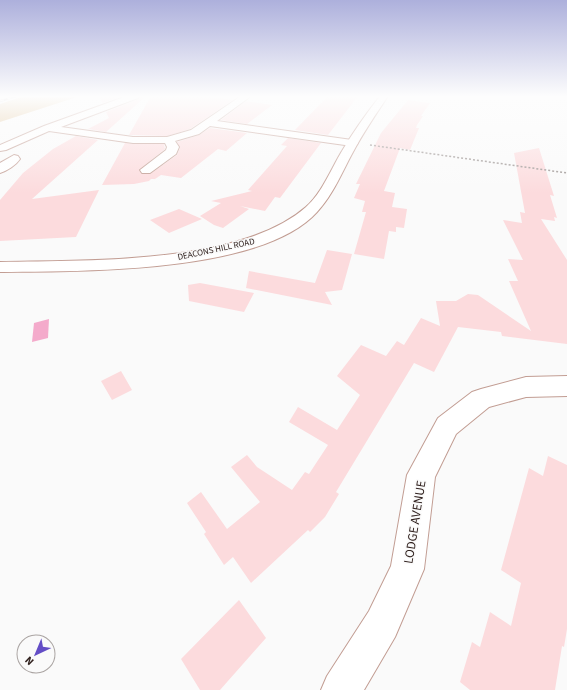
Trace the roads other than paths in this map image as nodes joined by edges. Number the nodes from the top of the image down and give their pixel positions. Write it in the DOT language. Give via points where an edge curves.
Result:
graph roads {
  1 [pos="48,128"];
  2 [pos="49,128"];
  3 [pos="200,128"];
  4 [pos="245,128"];
  5 [pos="367,128"];
  6 [pos="168,140"];
  7 [pos="359,144"];
  8 [pos="2,148"];
  9 [pos="14,159"];
  10 [pos="0,169"];
  11 [pos="146,170"];
  12 [pos="0,267"];
  13 [pos="567,386"];
  14 [pos="341,690"];
  1 -- 8 [label="street"];
  2 -- 6 [label="street" via="133,140"];
  3 -- 6 [label="street"];
  4 -- 7 [label="street"];
  5 -- 7 [label="street, DEACONS HILL ROAD"];
  6 -- 11 [label="street" via="174,147 172,152"];
  7 -- 12 [label="street, DEACONS HILL ROAD" via="310,211 285,229 260,240 218,251 129,264"];
  9 -- 10 [label="street"];
  13 -- 14 [label="street, LODGE AVENUE" via="526,387 481,399 447,426 421,475 407,569 382,624"];
}
